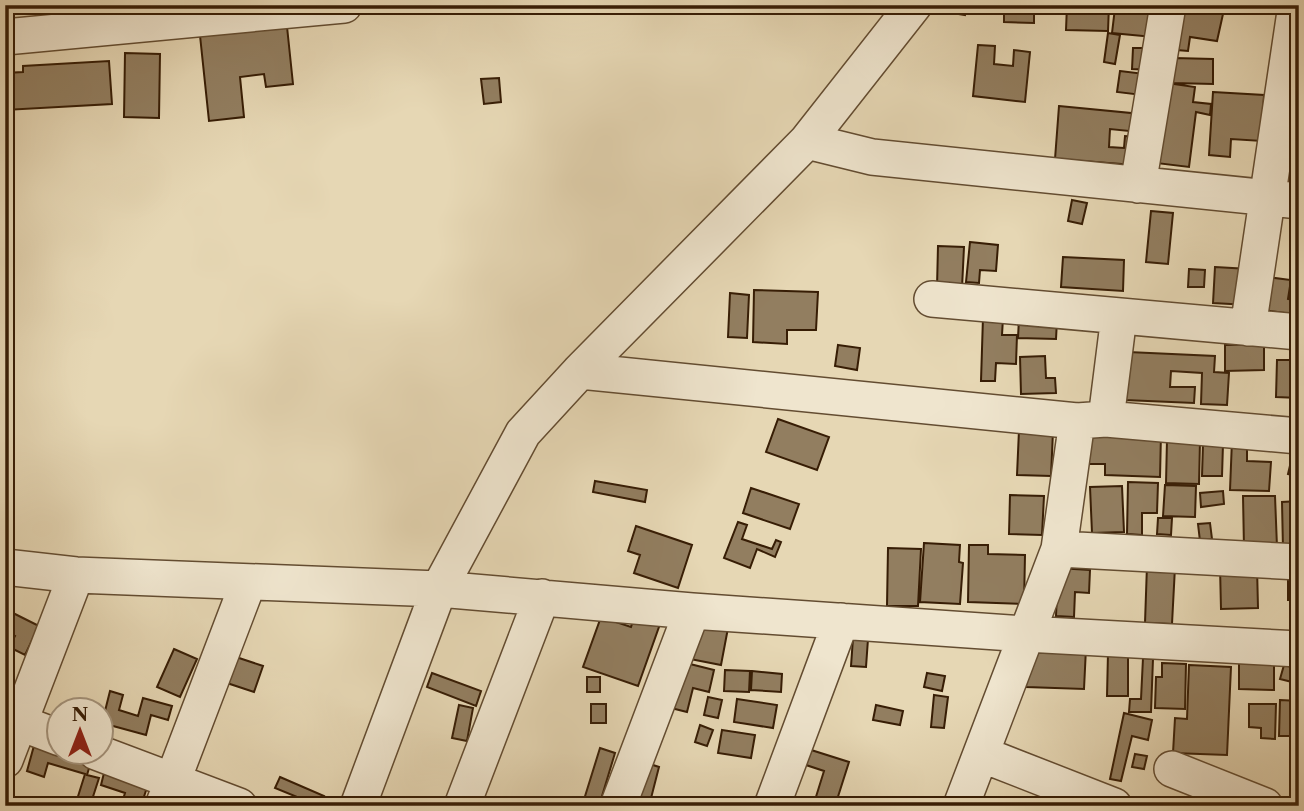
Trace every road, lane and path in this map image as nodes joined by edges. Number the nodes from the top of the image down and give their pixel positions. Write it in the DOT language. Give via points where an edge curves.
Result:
graph roads {
  1 [pos="344,5"];
  2 [pos="913,5"];
  3 [pos="1168,5"];
  4 [pos="1296,5"];
  5 [pos="170,13"];
  6 [pos="5,37"];
  7 [pos="807,141"];
  8 [pos="1138,185"];
  9 [pos="1283,200"];
  10 [pos="932,299"];
  11 [pos="1119,316"];
  12 [pos="1248,328"];
  13 [pos="1299,332"];
  14 [pos="580,371"];
  15 [pos="1091,420"];
  16 [pos="1299,436"];
  17 [pos="1059,550"];
  18 [pos="1299,562"];
  19 [pos="5,566"];
  20 [pos="76,575"];
  21 [pos="248,583"];
  22 [pos="439,589"];
  23 [pos="542,597"];
  24 [pos="692,611"];
  25 [pos="841,621"];
  26 [pos="1026,634"];
  27 [pos="1299,649"];
  28 [pos="12,720"];
  29 [pos="46,733"];
  30 [pos="981,754"];
  31 [pos="5,760"];
  32 [pos="116,763"];
  33 [pos="1172,768"];
  34 [pos="168,793"];
  35 [pos="239,806"];
  36 [pos="358,806"];
  37 [pos="462,806"];
  38 [pos="618,806"];
  39 [pos="772,806"];
  40 [pos="961,806"];
  41 [pos="1114,806"];
  42 [pos="1265,806"];
  1 -- 5 [label="street"];
  2 -- 7 [label="street"];
  3 -- 8 [label="street"];
  4 -- 9 [label="street"];
  5 -- 6 [label="street"];
  7 -- 8 [label="street" via="872,158"];
  7 -- 14 [label="street"];
  8 -- 9 [label="street"];
  9 -- 12 [label="street"];
  10 -- 11 [label="street"];
  11 -- 12 [label="street"];
  11 -- 15 [label="street"];
  12 -- 13 [label="street"];
  14 -- 15 [label="street"];
  14 -- 22 [label="street" via="523,433"];
  15 -- 16 [label="street"];
  15 -- 17 [label="street"];
  17 -- 18 [label="street"];
  17 -- 26 [label="street"];
  19 -- 20 [label="street"];
  20 -- 21 [label="street"];
  20 -- 28 [label="street"];
  21 -- 22 [label="street"];
  21 -- 34 [label="street"];
  22 -- 23 [label="street"];
  22 -- 36 [label="street"];
  23 -- 24 [label="street"];
  23 -- 37 [label="street"];
  24 -- 25 [label="street"];
  24 -- 38 [label="street"];
  25 -- 26 [label="street"];
  25 -- 39 [label="street"];
  26 -- 27 [label="street"];
  26 -- 30 [label="street"];
  28 -- 29 [label="street"];
  28 -- 31 [label="street"];
  30 -- 40 [label="street"];
  30 -- 41 [label="street"];
  32 -- 34 [label="street"];
  33 -- 42 [label="street"];
  34 -- 35 [label="street"];
}
